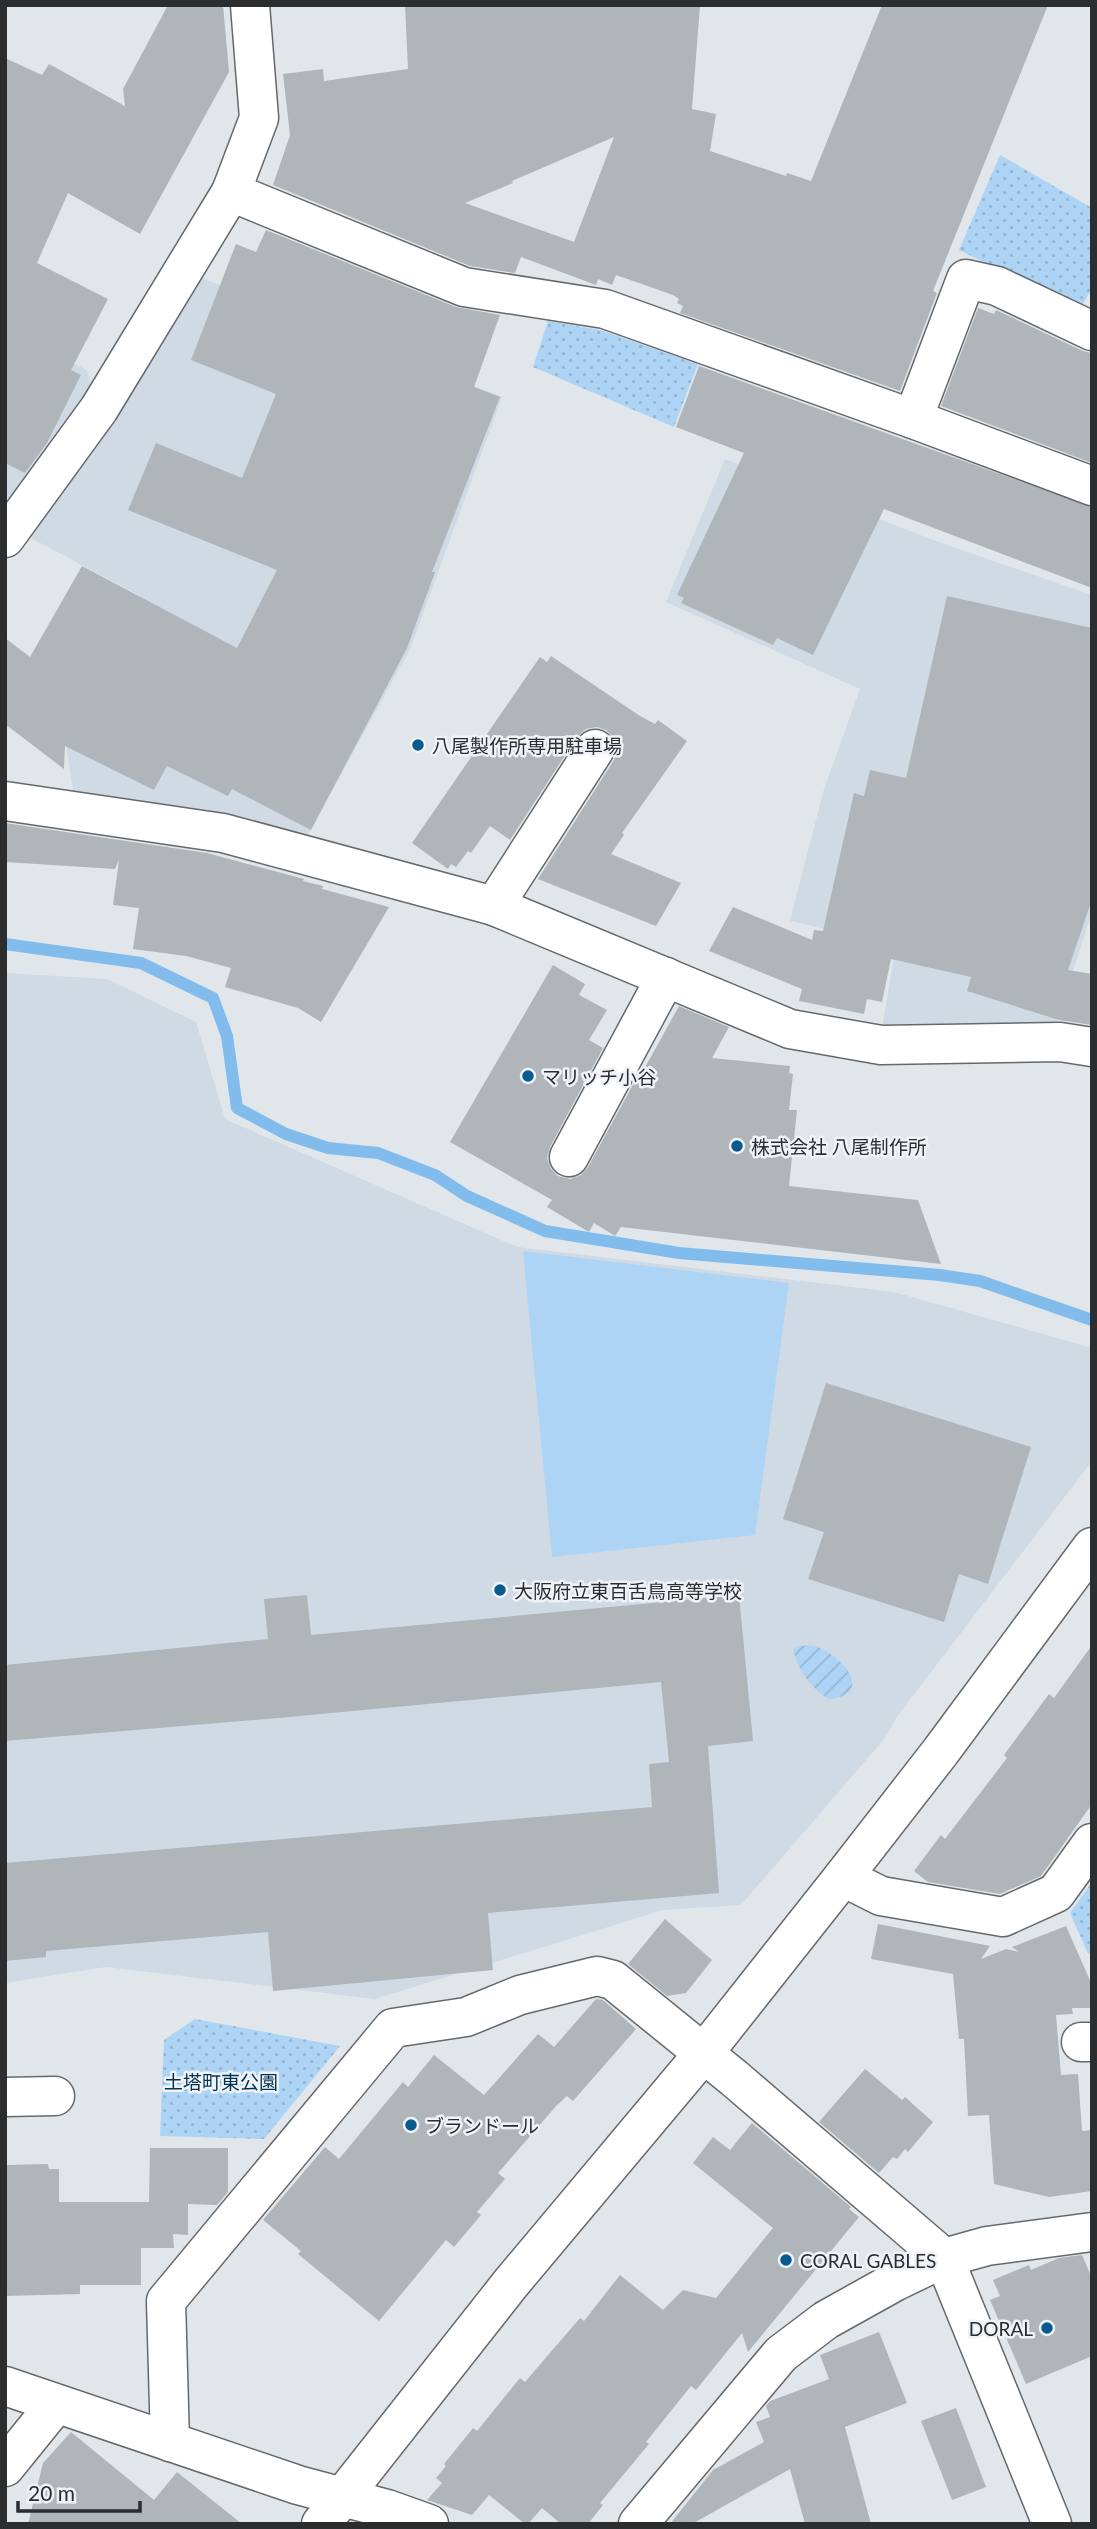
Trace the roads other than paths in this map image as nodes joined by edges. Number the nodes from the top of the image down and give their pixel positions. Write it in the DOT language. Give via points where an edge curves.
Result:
graph roads {
  1 [pos="250,5"];
  2 [pos="231,192"];
  3 [pos="1092,331"];
  4 [pos="913,419"];
  5 [pos="1092,486"];
  6 [pos="5,538"];
  7 [pos="595,749"];
  8 [pos="5,801"];
  9 [pos="494,906"];
  10 [pos="666,977"];
  11 [pos="1092,1047"];
  12 [pos="569,1157"];
  13 [pos="1092,1547"];
  14 [pos="1092,1843"];
  15 [pos="844,1877"];
  16 [pos="703,2054"];
  17 [pos="55,2096"];
  18 [pos="5,2097"];
  19 [pos="1092,2232"];
  20 [pos="944,2258"];
  21 [pos="5,2386"];
  22 [pos="56,2404"];
  23 [pos="170,2442"];
  24 [pos="5,2467"];
  25 [pos="332,2511"];
  26 [pos="429,2524"];
  27 [pos="639,2524"];
  28 [pos="1052,2524"];
  1 -- 2 [label="street" via="259,118"];
  2 -- 4 [label="street" via="464,287 605,309"];
  2 -- 6 [label="street" via="99,409"];
  3 -- 4 [label="street" via="997,286 966,279"];
  4 -- 5 [label="street"];
  7 -- 9 [label="street"];
  8 -- 9 [label="street" via="223,833"];
  9 -- 10 [label="street"];
  10 -- 11 [label="street" via="790,1029 881,1045 1060,1042"];
  10 -- 12 [label="street"];
  13 -- 15 [label="street"];
  14 -- 15 [label="street" via="1056,1892 1003,1917 881,1896"];
  15 -- 16 [label="street"];
  16 -- 20 [label="street"];
  16 -- 23 [label="street" via="613,1980 597,1976 520,1996 466,2017 393,2028 166,2301"];
  16 -- 25 [label="street" via="511,2283"];
  17 -- 18 [label="street"];
  19 -- 20 [label="street" via="987,2246"];
  20 -- 27 [label="street" via="826,2320 781,2354"];
  20 -- 28 [label="street"];
  21 -- 22 [label="street"];
  22 -- 23 [label="street"];
  22 -- 24 [label="street"];
  23 -- 25 [label="street"];
  25 -- 26 [label="street" via="387,2509"];
}
